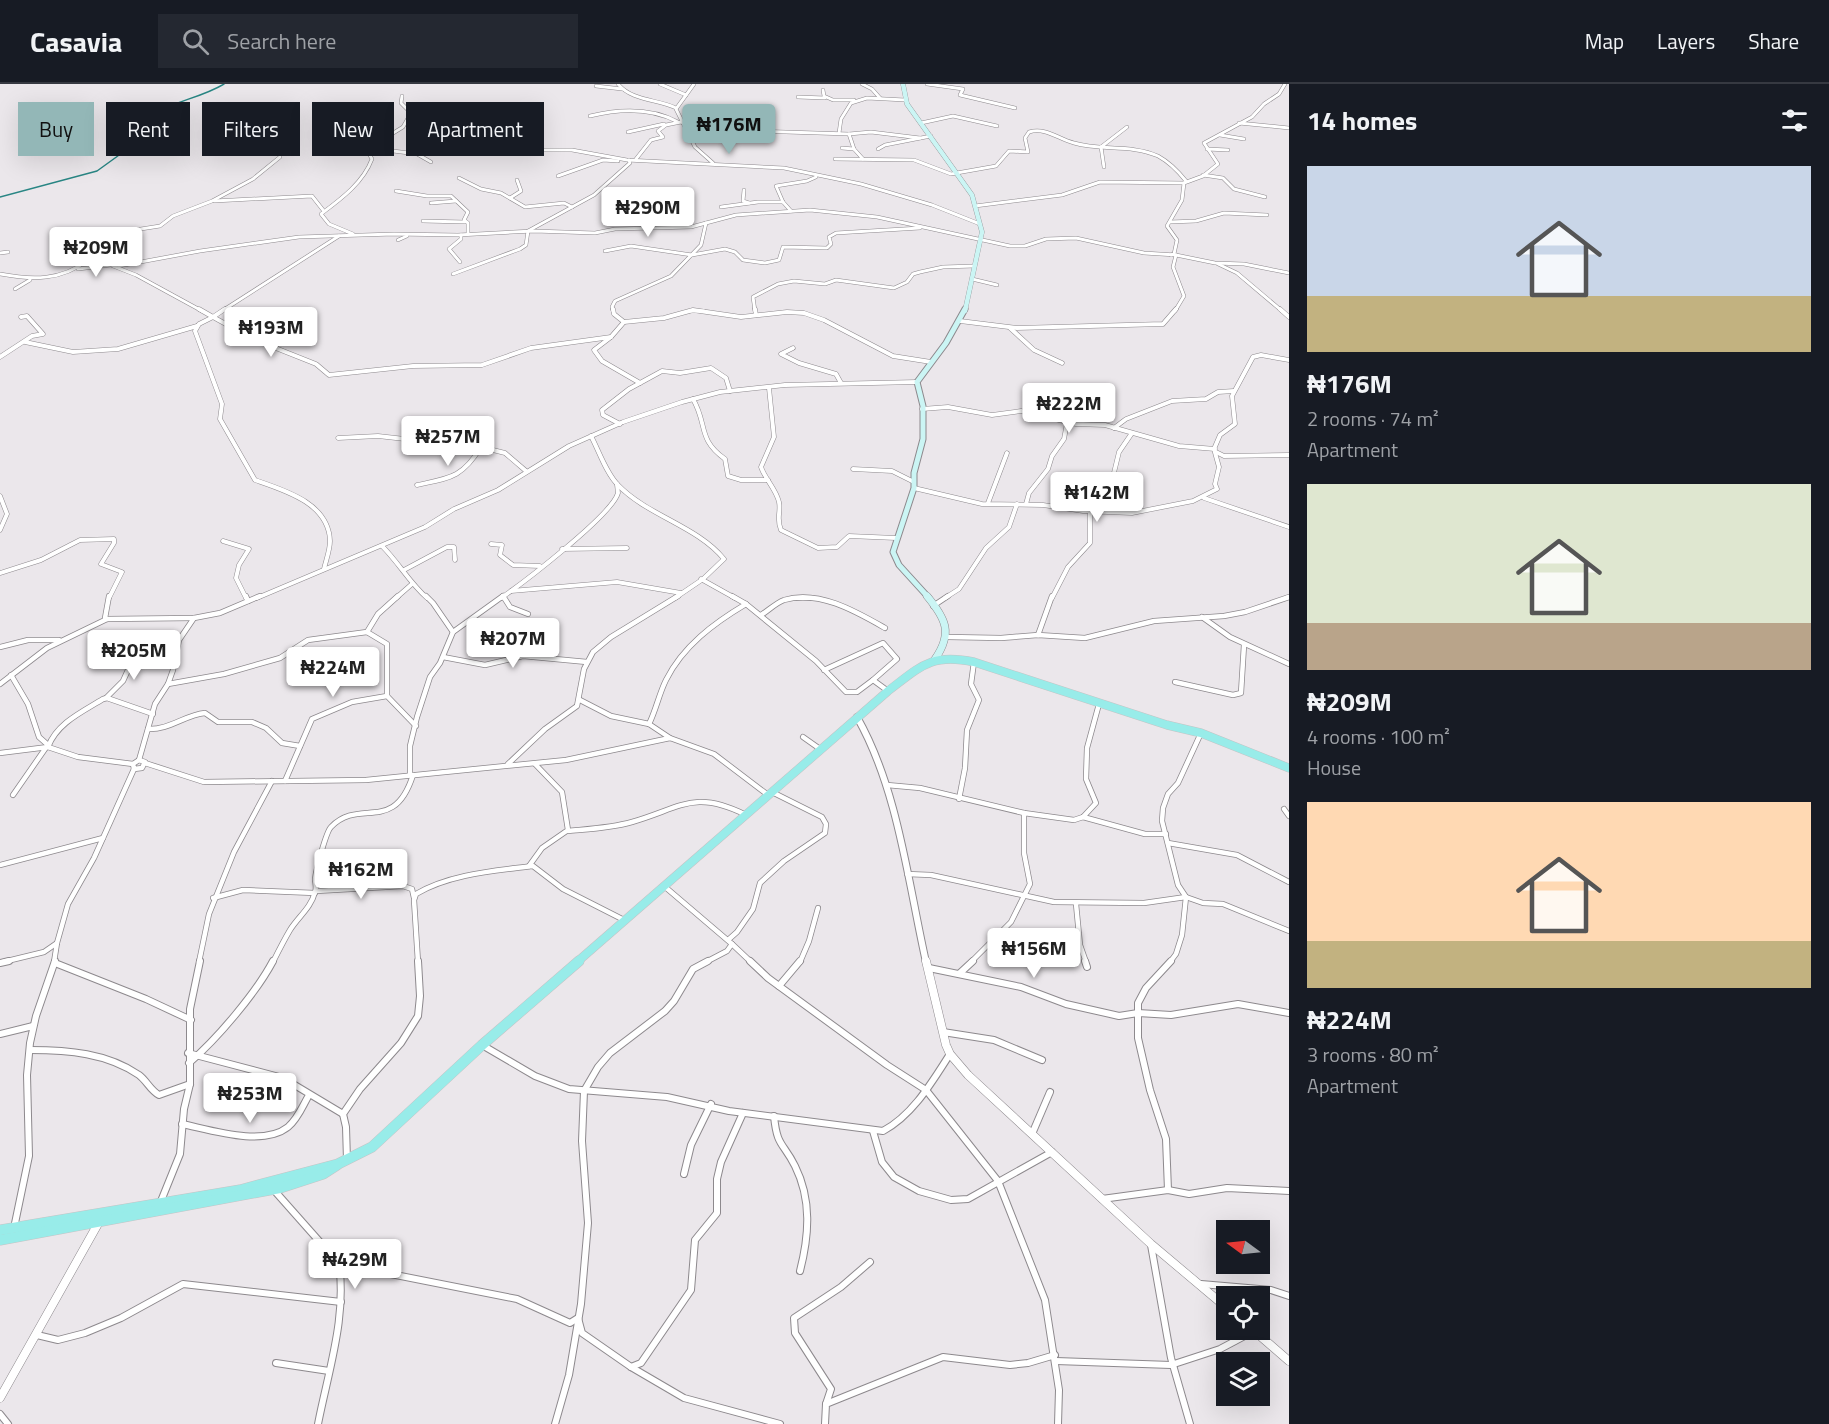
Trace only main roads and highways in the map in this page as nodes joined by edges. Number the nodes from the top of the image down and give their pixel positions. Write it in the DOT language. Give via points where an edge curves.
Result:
graph roads {
  1 [pos="903,84"];
  2 [pos="935,659"];
  3 [pos="1289,768"];
  4 [pos="343,1162"];
  5 [pos="0,1230"];
  6 [pos="0,1240"];
  1 -- 2 [label="main road" via="905,100 972,195 981,241 960,321 916,382 924,419 923,445 912,481 914,488 896,538 894,557 944,621 948,637"];
  2 -- 3 [label="main road" via="974,662 1201,733"];
  2 -- 4 [label="main road" via="888,691 820,749 482,1045 385,1137"];
  4 -- 5 [label="main road" via="240,1190"];
  4 -- 6 [label="main road" via="305,1182"];
}
